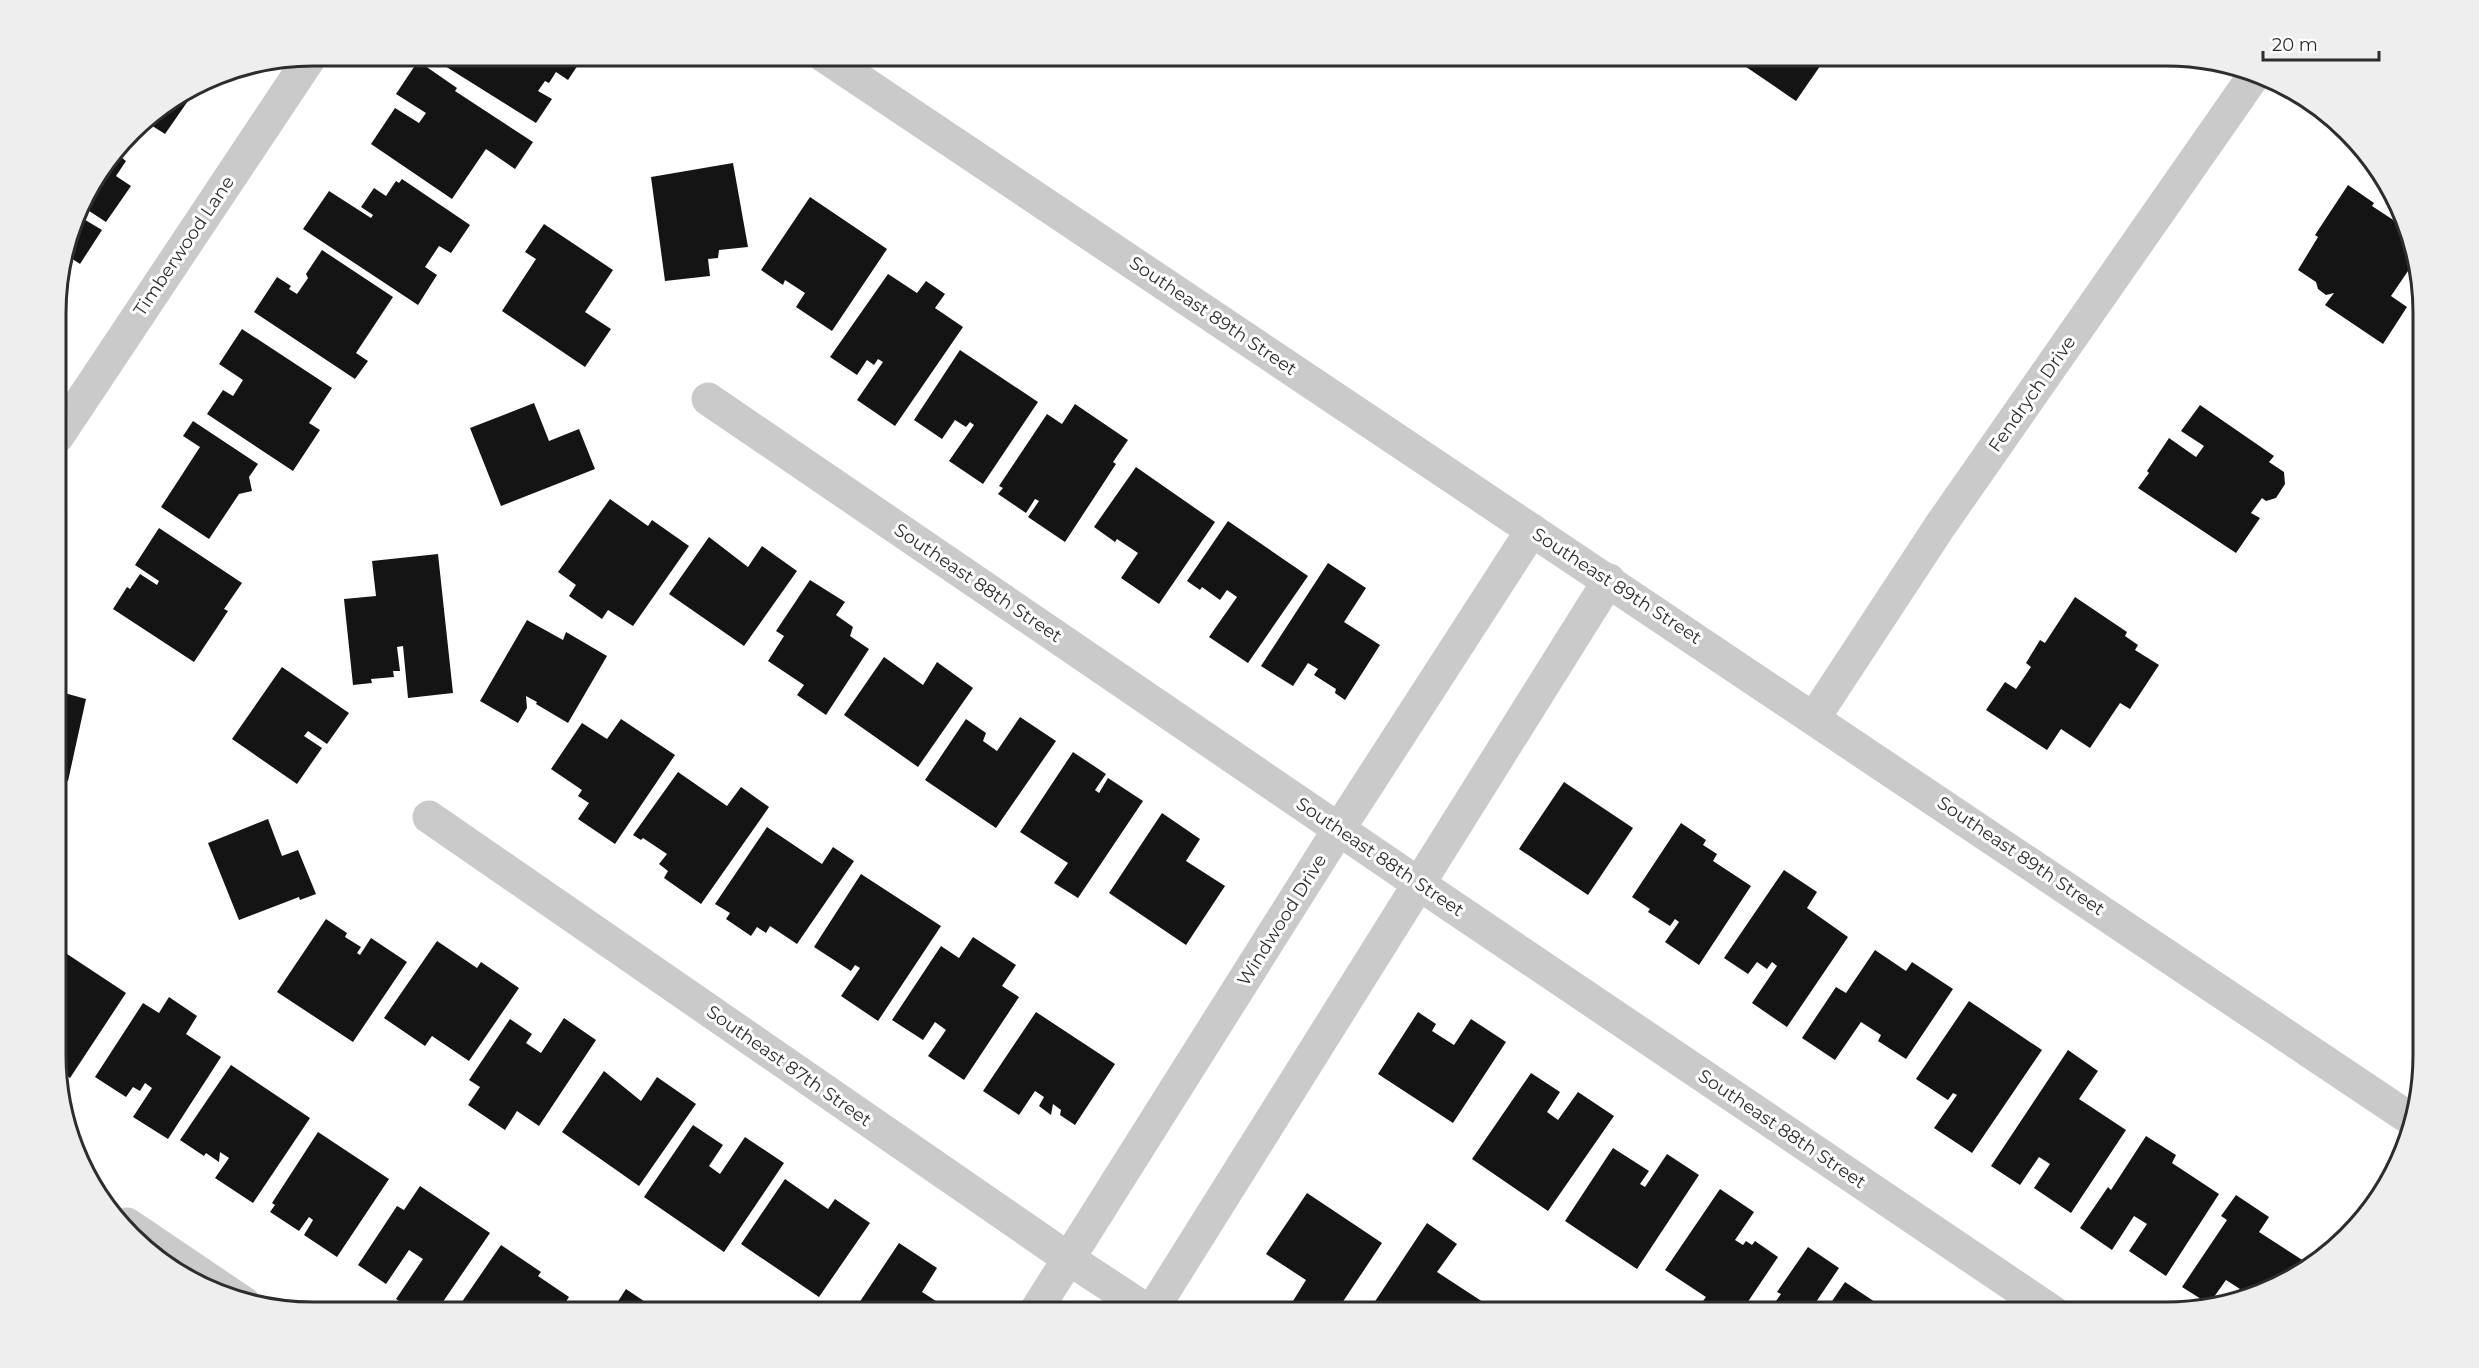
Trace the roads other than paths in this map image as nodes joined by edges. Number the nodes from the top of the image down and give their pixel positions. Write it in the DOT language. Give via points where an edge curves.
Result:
graph roads {
  1 [pos="839,66"];
  2 [pos="304,67"];
  3 [pos="2250,81"];
  4 [pos="708,399"];
  5 [pos="66,424"];
  6 [pos="1532,530"];
  7 [pos="1609,580"];
  8 [pos="1814,718"];
  9 [pos="429,817"];
  10 [pos="1339,830"];
  11 [pos="1419,884"];
  12 [pos="2406,1116"];
  13 [pos="144,1235"];
  14 [pos="1069,1259"];
  15 [pos="208,1278"];
  16 [pos="1041,1302"];
  17 [pos="1136,1302"];
  18 [pos="1157,1302"];
  19 [pos="2039,1302"];
  1 -- 6 [label="street, Southeast 89th Street"];
  2 -- 5 [label="street, Timberwood Lane"];
  3 -- 8 [label="street, Fendrych Drive" via="1940,526"];
  4 -- 10 [label="street, Southeast 88th Street"];
  6 -- 7 [label="street, Southeast 89th Street"];
  6 -- 10 [label="street, Windwood Drive"];
  7 -- 8 [label="street, Southeast 89th Street"];
  7 -- 11 [label="street"];
  8 -- 12 [label="street, Southeast 89th Street"];
  9 -- 14 [label="street, Southeast 87th Street"];
  10 -- 11 [label="street, Southeast 88th Street"];
  10 -- 14 [label="street, Windwood Drive"];
  11 -- 18 [label="street"];
  11 -- 19 [label="street, Southeast 88th Street"];
  13 -- 15 [label="street"];
  14 -- 16 [label="street, Windwood Drive"];
  14 -- 17 [label="street, Southeast 87th Street"];
}
